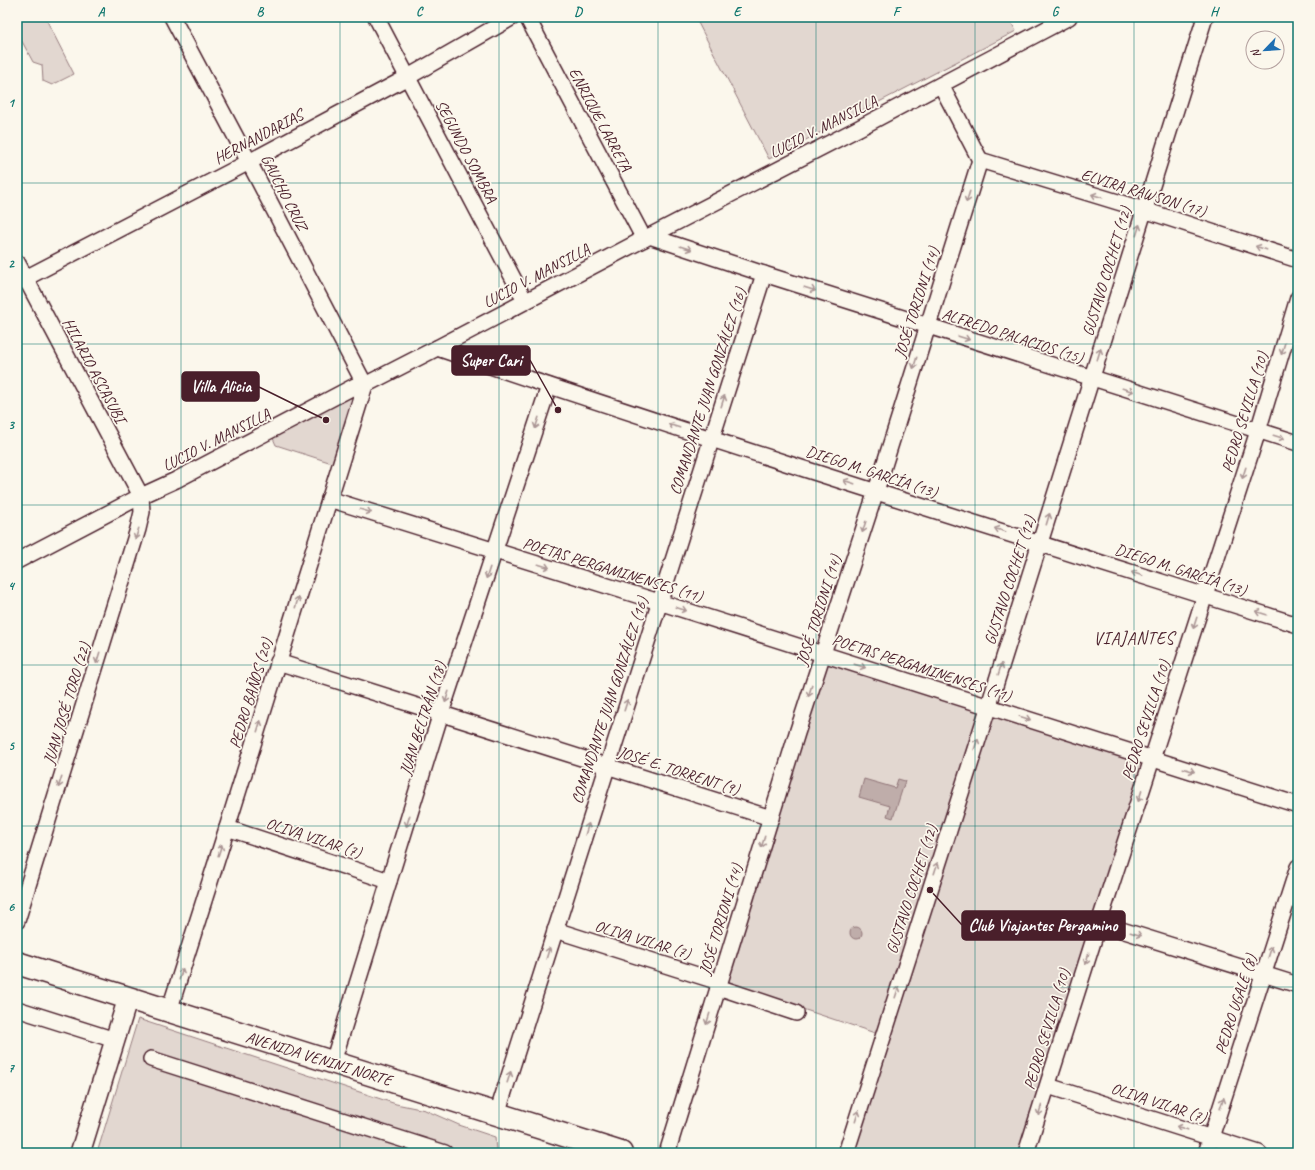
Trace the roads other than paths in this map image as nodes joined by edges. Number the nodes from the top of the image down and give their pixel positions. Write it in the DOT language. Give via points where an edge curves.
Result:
graph roads {
  1 [pos="172,17"];
  2 [pos="376,17"];
  3 [pos="513,17"];
  4 [pos="527,17"];
  5 [pos="1069,17"];
  6 [pos="1205,17"];
  7 [pos="408,77"];
  8 [pos="941,85"];
  9 [pos="980,160"];
  10 [pos="249,162"];
  11 [pos="1144,210"];
  12 [pos="646,237"];
  13 [pos="1298,260"];
  14 [pos="17,262"];
  15 [pos="764,274"];
  16 [pos="21,280"];
  17 [pos="1298,298"];
  18 [pos="525,301"];
  19 [pos="927,326"];
  20 [pos="437,348"];
  21 [pos="1091,378"];
  22 [pos="365,385"];
  23 [pos="549,386"];
  24 [pos="1258,431"];
  25 [pos="711,438"];
  26 [pos="1298,443"];
  27 [pos="876,491"];
  28 [pos="140,496"];
  29 [pos="329,499"];
  30 [pos="1040,543"];
  31 [pos="495,551"];
  32 [pos="17,561"];
  33 [pos="1204,595"];
  34 [pos="659,602"];
  35 [pos="1298,625"];
  36 [pos="822,654"];
  37 [pos="278,662"];
  38 [pos="988,706"];
  39 [pos="441,714"];
  40 [pos="1152,758"];
  41 [pos="607,766"];
  42 [pos="1298,805"];
  43 [pos="771,818"];
  44 [pos="227,828"];
  45 [pos="1298,867"];
  46 [pos="389,881"];
  47 [pos="17,921"];
  48 [pos="1099,923"];
  49 [pos="555,930"];
  50 [pos="17,963"];
  51 [pos="1264,974"];
  52 [pos="719,984"];
  53 [pos="1298,985"];
  54 [pos="128,998"];
  55 [pos="17,1009"];
  56 [pos="169,1011"];
  57 [pos="796,1014"];
  58 [pos="115,1040"];
  59 [pos="151,1058"];
  60 [pos="332,1062"];
  61 [pos="1048,1086"];
  62 [pos="497,1114"];
  63 [pos="1210,1138"];
  64 [pos="80,1153"];
  65 [pos="445,1153"];
  66 [pos="621,1153"];
  67 [pos="667,1153"];
  68 [pos="846,1153"];
  69 [pos="1026,1153"];
  70 [pos="1206,1153"];
  71 [pos="1259,1153"];
  1 -- 10 [label="street, GAUCHO CRUZ"];
  2 -- 7 [label="street, SEGUNDO SOMBRA"];
  3 -- 7 [label="street, HERNANDARIAS"];
  4 -- 12 [label="street, ENRIQUE LARRETA"];
  5 -- 8 [label="street, LUCIO V. MANSILLA"];
  6 -- 11 [label="street, GUSTAVO COCHET (12)"];
  7 -- 10 [label="street, HERNANDARIAS"];
  7 -- 18 [label="street, SEGUNDO SOMBRA"];
  8 -- 9 [label="street"];
  8 -- 12 [label="street, LUCIO V. MANSILLA"];
  11 -- 9 [label="street, ELVIRA RAWSON (17), one-way"];
  9 -- 19 [label="street, JOSÉ TORIONI (14), one-way"];
  10 -- 16 [label="street, HERNANDARIAS"];
  10 -- 22 [label="street, GAUCHO CRUZ"];
  13 -- 11 [label="street, ELVIRA RAWSON (17), one-way"];
  21 -- 11 [label="street, GUSTAVO COCHET (12), one-way"];
  12 -- 15 [label="street, ALFREDO PALACIOS (15), one-way"];
  12 -- 18 [label="street, LUCIO V. MANSILLA"];
  14 -- 16 [label="street, HILARIO ASCASUBI"];
  15 -- 19 [label="street, ALFREDO PALACIOS (15), one-way"];
  25 -- 15 [label="street, COMANDANTE JUAN GONZÁLEZ (16), one-way"];
  16 -- 28 [label="street, HILARIO ASCASUBI"];
  17 -- 24 [label="street, PEDRO SEVILLA (10), one-way"];
  18 -- 20 [label="street, LUCIO V. MANSILLA"];
  19 -- 21 [label="street, ALFREDO PALACIOS (15), one-way"];
  19 -- 27 [label="street, JOSÉ TORIONI (14), one-way"];
  20 -- 22 [label="street, LUCIO V. MANSILLA"];
  20 -- 23 [label="street, DIEGO M. GARCÍA (13)"];
  21 -- 24 [label="street, ALFREDO PALACIOS (15), one-way"];
  30 -- 21 [label="street, GUSTAVO COCHET (12), one-way"];
  22 -- 28 [label="street, LUCIO V. MANSILLA" via="356,386 183,477"];
  22 -- 29 [label="street, PEDRO BAÑOS (20)"];
  25 -- 23 [label="street, DIEGO M. GARCÍA (13), one-way"];
  23 -- 31 [label="street, JUAN BELTRÁN (18), one-way"];
  24 -- 26 [label="street, ALFREDO PALACIOS (15), one-way"];
  24 -- 33 [label="street, PEDRO SEVILLA (10), one-way"];
  27 -- 25 [label="street, DIEGO M. GARCÍA (13), one-way"];
  25 -- 34 [label="street, COMANDANTE JUAN GONZÁLEZ (16)"];
  30 -- 27 [label="street, DIEGO M. GARCÍA (13), one-way"];
  27 -- 36 [label="street, JOSÉ TORIONI (14), one-way"];
  28 -- 32 [label="street, LUCIO V. MANSILLA"];
  28 -- 47 [label="street, JUAN JOSÉ TORO (22), one-way" via="142,512 138,529"];
  29 -- 31 [label="street, POETAS PERGAMINENSES (11), one-way"];
  37 -- 29 [label="street, PEDRO BAÑOS (20), one-way"];
  33 -- 30 [label="street, DIEGO M. GARCÍA (13), one-way"];
  38 -- 30 [label="street, GUSTAVO COCHET (12), one-way"];
  31 -- 34 [label="street, POETAS PERGAMINENSES (11), one-way"];
  31 -- 39 [label="street, JUAN BELTRÁN (18), one-way"];
  35 -- 33 [label="street, DIEGO M. GARCÍA (13), one-way"];
  33 -- 40 [label="street, PEDRO SEVILLA (10), one-way"];
  34 -- 36 [label="street, POETAS PERGAMINENSES (11), one-way"];
  41 -- 34 [label="street, COMANDANTE JUAN GONZÁLEZ (16), one-way"];
  36 -- 38 [label="street, POETAS PERGAMINENSES (11), one-way"];
  36 -- 43 [label="street, JOSÉ TORIONI (14), one-way"];
  37 -- 39 [label="street, JOSÉ E. TORRENT (9)"];
  44 -- 37 [label="street, PEDRO BAÑOS (20), one-way"];
  38 -- 40 [label="street, POETAS PERGAMINENSES (11), one-way"];
  68 -- 38 [label="street, GUSTAVO COCHET (12), one-way"];
  39 -- 41 [label="street, JOSÉ E. TORRENT (9)"];
  39 -- 46 [label="street, JUAN BELTRÁN (18), one-way"];
  40 -- 42 [label="street, POETAS PERGAMINENSES (11), one-way"];
  40 -- 48 [label="street, PEDRO SEVILLA (10), one-way"];
  41 -- 43 [label="street, JOSÉ E. TORRENT (9)"];
  49 -- 41 [label="street, COMANDANTE JUAN GONZÁLEZ (16), one-way"];
  43 -- 52 [label="street, JOSÉ TORIONI (14), one-way"];
  44 -- 46 [label="street, OLIVA VILAR (7)"];
  56 -- 44 [label="street, PEDRO BAÑOS (20), one-way"];
  51 -- 45 [label="street, PEDRO UGALE (8), one-way"];
  46 -- 60 [label="street, JUAN BELTRÁN (18)"];
  48 -- 51 [label="street, one-way"];
  48 -- 61 [label="street, PEDRO SEVILLA (10), one-way"];
  49 -- 52 [label="street, OLIVA VILAR (7)"];
  62 -- 49 [label="street, COMANDANTE JUAN GONZÁLEZ (16), one-way"];
  50 -- 54 [label="highway, AVENIDA VENINI NORTE"];
  51 -- 53 [label="street"];
  63 -- 51 [label="street, PEDRO UGALE (8), one-way"];
  52 -- 57 [label="street, OLIVA VILAR (7)"];
  52 -- 67 [label="street, JOSÉ TORIONI (14), one-way"];
  54 -- 56 [label="highway, AVENIDA VENINI NORTE"];
  54 -- 58 [label="main road"];
  55 -- 58 [label="street"];
  56 -- 60 [label="highway, AVENIDA VENINI NORTE"];
  58 -- 64 [label="main road"];
  59 -- 65 [label="street"];
  60 -- 62 [label="highway, AVENIDA VENINI NORTE"];
  63 -- 61 [label="street, OLIVA VILAR (7), one-way"];
  61 -- 69 [label="street, PEDRO SEVILLA (10), one-way"];
  62 -- 66 [label="highway, AVENIDA VENINI NORTE"];
  63 -- 70 [label="street, PEDRO UGALE (8)"];
  63 -- 71 [label="street, OLIVA VILAR (7)"];
}
